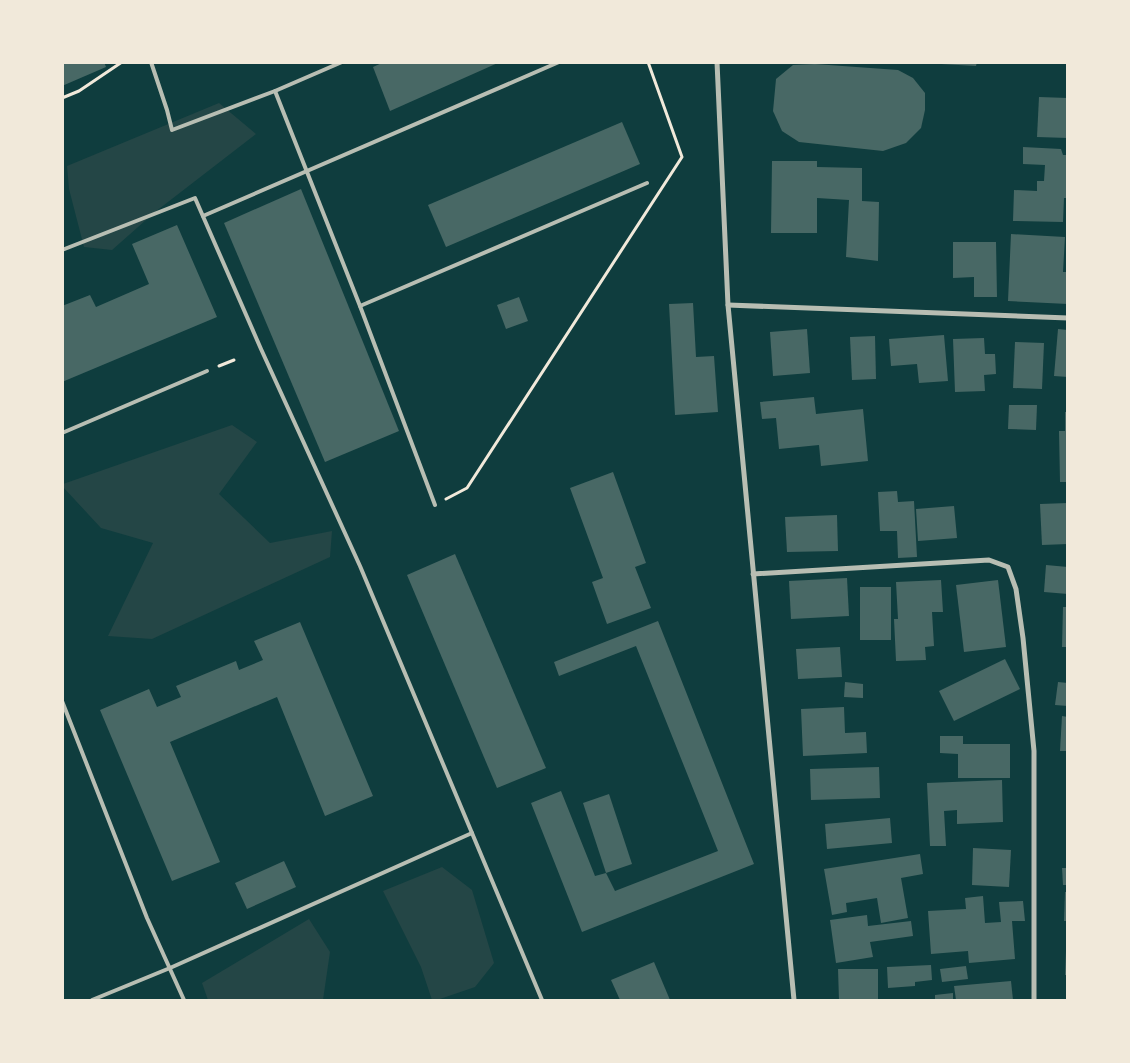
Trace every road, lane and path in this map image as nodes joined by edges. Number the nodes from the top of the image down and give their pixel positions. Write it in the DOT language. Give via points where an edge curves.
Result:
graph roads {
  1 [pos="122,62"];
  2 [pos="150,62"];
  3 [pos="342,62"];
  4 [pos="559,62"];
  5 [pos="648,62"];
  6 [pos="717,62"];
  7 [pos="275,91"];
  8 [pos="62,98"];
  9 [pos="308,171"];
  10 [pos="647,183"];
  11 [pos="203,216"];
  12 [pos="62,250"];
  13 [pos="728,305"];
  14 [pos="360,306"];
  15 [pos="1068,318"];
  16 [pos="207,372"];
  17 [pos="62,433"];
  18 [pos="435,505"];
  19 [pos="753,574"];
  20 [pos="62,701"];
  21 [pos="472,833"];
  22 [pos="170,968"];
  23 [pos="92,1000"];
  24 [pos="184,1000"];
  25 [pos="542,1000"];
  26 [pos="794,1000"];
  27 [pos="1034,1000"];
  1 -- 8 [label="path" via="79,91"];
  2 -- 7 [label="lane" via="172,130"];
  3 -- 7 [label="lane"];
  4 -- 9 [label="lane"];
  5 -- 18 [label="path" via="682,157 467,488"];
  6 -- 13 [label="street"];
  7 -- 9 [label="lane"];
  9 -- 11 [label="lane"];
  9 -- 14 [label="lane"];
  10 -- 14 [label="lane"];
  11 -- 12 [label="lane" via="195,198"];
  11 -- 21 [label="lane" via="360,566"];
  13 -- 15 [label="street"];
  13 -- 19 [label="street"];
  14 -- 18 [label="lane"];
  16 -- 17 [label="lane"];
  19 -- 26 [label="street"];
  19 -- 27 [label="street" via="989,560 1008,567 1016,589 1034,751"];
  20 -- 22 [label="lane" via="147,918"];
  21 -- 22 [label="lane"];
  21 -- 25 [label="lane"];
  22 -- 23 [label="lane"];
  22 -- 24 [label="lane"];
}
